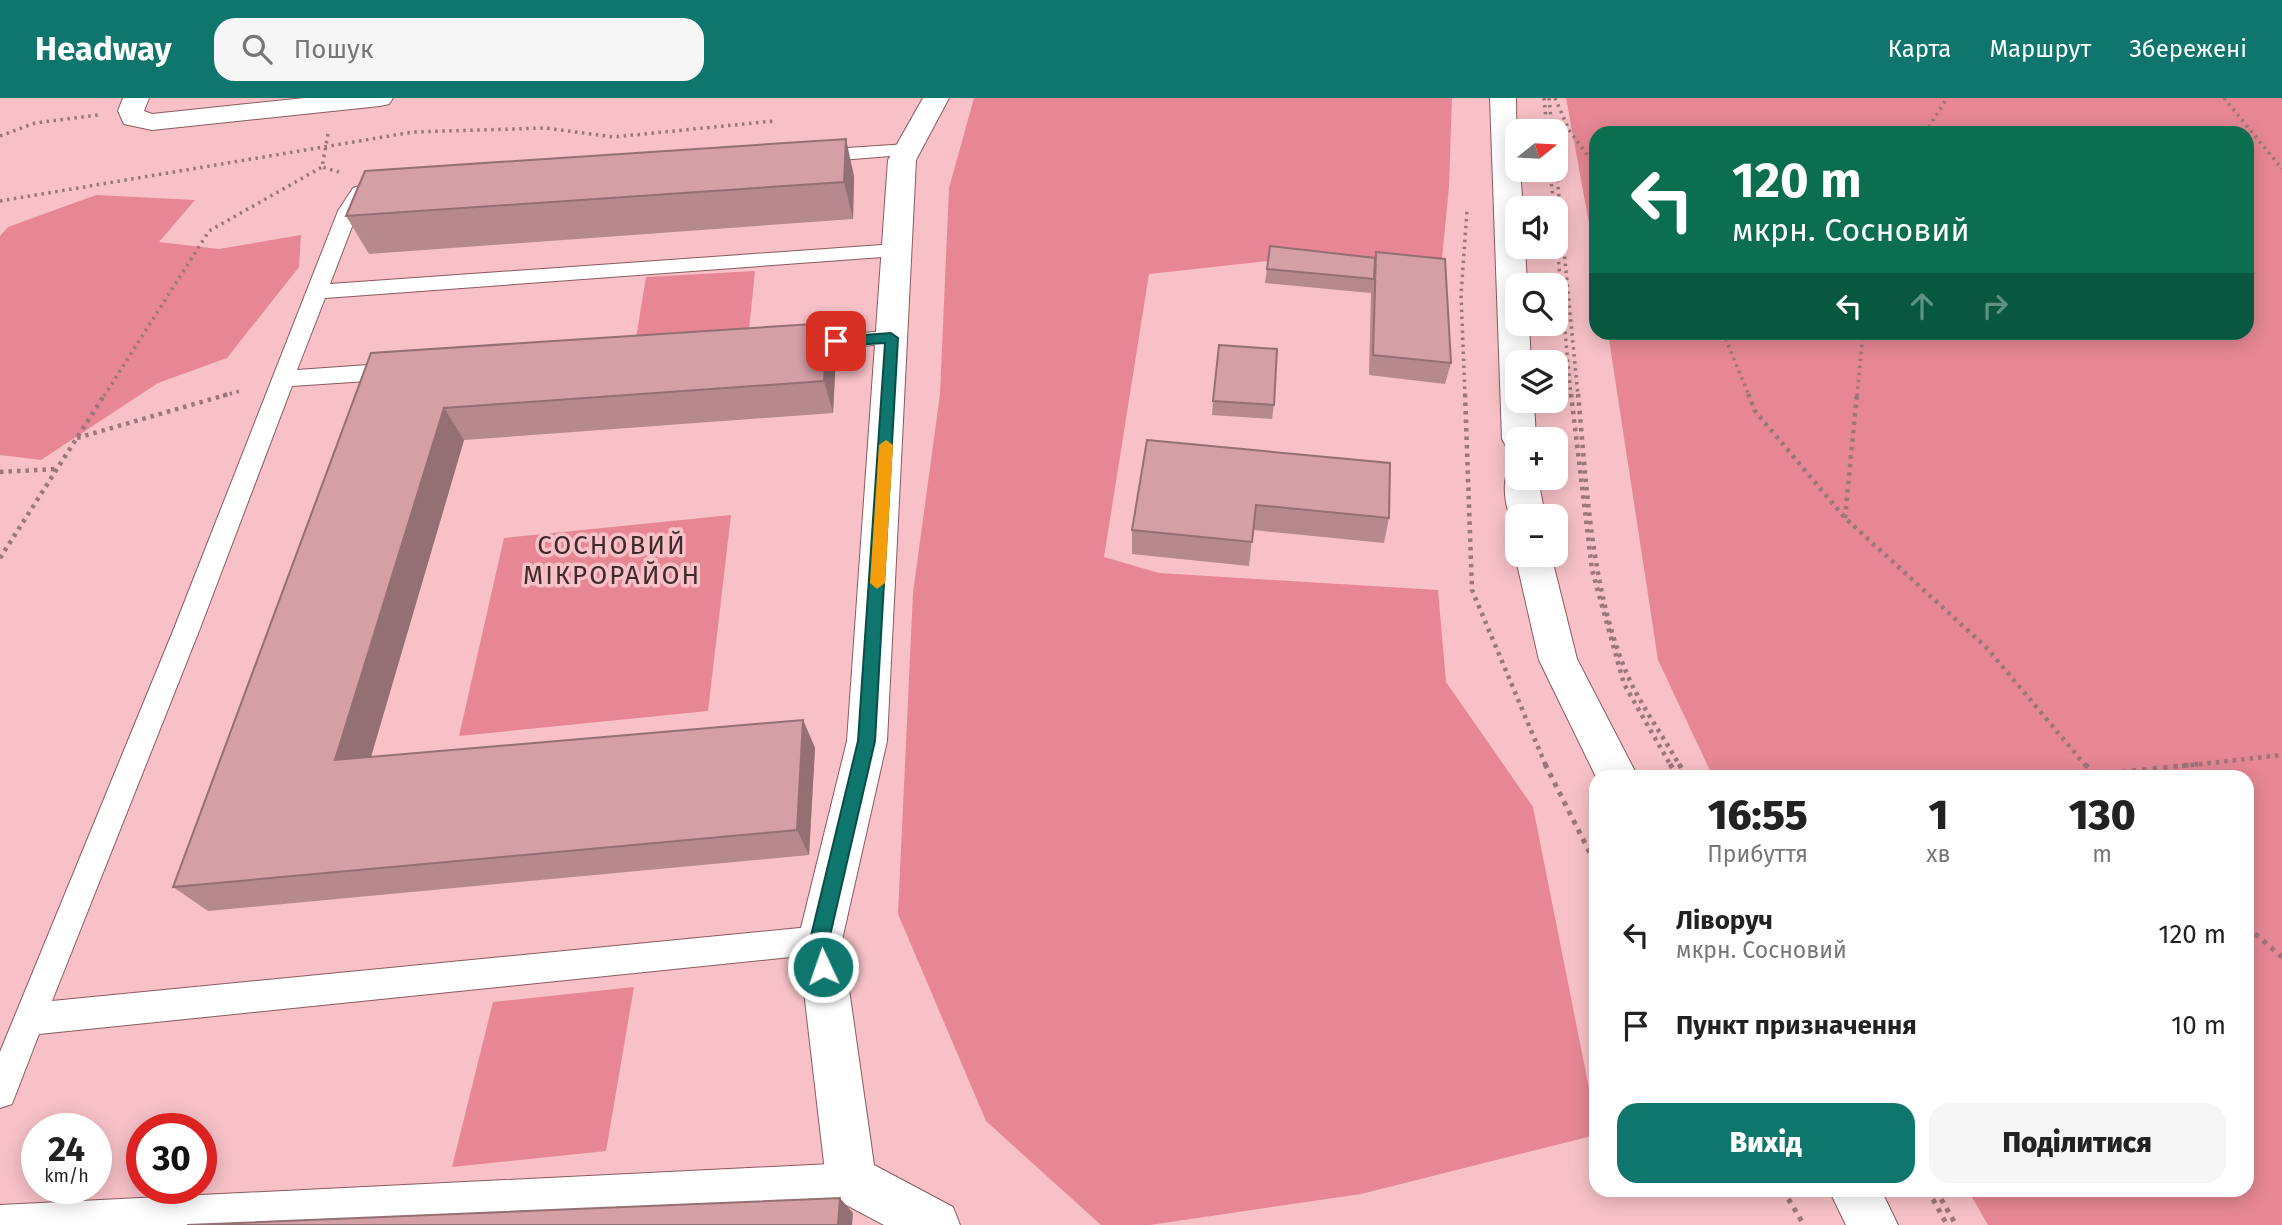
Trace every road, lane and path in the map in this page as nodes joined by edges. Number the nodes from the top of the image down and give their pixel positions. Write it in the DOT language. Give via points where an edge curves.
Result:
graph roads {
  1 [pos="380,98"];
  2 [pos="936,98"];
  3 [pos="1503,98"];
  4 [pos="1547,98"];
  5 [pos="1555,98"];
  6 [pos="1947,98"];
  7 [pos="2224,98"];
  8 [pos="333,101"];
  9 [pos="133,104"];
  10 [pos="1549,119"];
  11 [pos="774,121"];
  12 [pos="1929,126"];
  13 [pos="2247,126"];
  14 [pos="2254,135"];
  15 [pos="0,136"];
  16 [pos="326,146"];
  17 [pos="908,149"];
  18 [pos="798,157"];
  19 [pos="1589,157"];
  20 [pos="323,167"];
  21 [pos="2282,169"];
  22 [pos="1558,182"];
  23 [pos="390,185"];
  24 [pos="0,201"];
  25 [pos="896,250"];
  26 [pos="1558,259"];
  27 [pos="318,292"];
  28 [pos="891,338"];
  29 [pos="1726,340"];
  30 [pos="1862,340"];
  31 [pos="781,345"];
  32 [pos="422,369"];
  33 [pos="284,379"];
  34 [pos="1518,427"];
  35 [pos="76,439"];
  36 [pos="57,469"];
  37 [pos="0,472"];
  38 [pos="1845,518"];
  39 [pos="0,558"];
  40 [pos="1537,567"];
  41 [pos="2282,755"];
  42 [pos="1614,770"];
  43 [pos="1674,770"];
  44 [pos="1683,770"];
  45 [pos="2090,770"];
  46 [pos="2148,770"];
  47 [pos="2254,934"];
  48 [pos="820,940"];
  49 [pos="2282,957"];
  50 [pos="31,1020"];
  51 [pos="0,1092"];
  52 [pos="851,1180"];
  53 [pos="1787,1197"];
  54 [pos="1858,1197"];
  55 [pos="1932,1197"];
  56 [pos="1940,1197"];
  57 [pos="0,1222"];
  58 [pos="935,1225"];
  59 [pos="1804,1225"];
  60 [pos="1873,1225"];
  61 [pos="1947,1225"];
  62 [pos="1955,1225"];
  1 -- 8 [label="street"];
  2 -- 17 [label="street"];
  3 -- 34 [label="street"];
  4 -- 10 [label="path"];
  5 -- 19 [label="path" via="1569,130"];
  6 -- 12 [label="path"];
  7 -- 13 [label="path"];
  8 -- 9 [label="street" via="152,122 133,118"];
  8 -- 16 [label="path"];
  9 -- 15 [label="path" via="35,123"];
  11 -- 16 [label="path" via="614,137 545,128 413,132"];
  14 -- 21 [label="path"];
  16 -- 20 [label="path"];
  16 -- 24 [label="path"];
  17 -- 18 [label="lane"];
  17 -- 25 [label="street" via="902,160"];
  20 -- 23 [label="path"];
  20 -- 35 [label="path" via="209,231"];
  22 -- 44 [label="path" via="1598,571 1631,682"];
  23 -- 27 [label="lane" via="360,191"];
  25 -- 27 [label="lane"];
  25 -- 28 [label="street"];
  26 -- 43 [label="path" via="1591,570 1625,684"];
  27 -- 33 [label="lane"];
  28 -- 31 [label="lane"];
  28 -- 48 [label="street" via="867,741"];
  29 -- 38 [label="path" via="1755,411"];
  30 -- 38 [label="path"];
  32 -- 33 [label="lane"];
  33 -- 35 [label="path"];
  33 -- 50 [label="lane"];
  35 -- 36 [label="path"];
  36 -- 37 [label="path"];
  36 -- 39 [label="path"];
  38 -- 45 [label="path" via="1986,647"];
  40 -- 42 [label="street" via="1558,660"];
  41 -- 46 [label="path"];
  47 -- 49 [label="path"];
  48 -- 50 [label="lane"];
  48 -- 52 [label="street"];
  50 -- 51 [label="lane"];
  52 -- 57 [label="lane"];
  52 -- 58 [label="street"];
  53 -- 59 [label="path"];
  54 -- 60 [label="street"];
  55 -- 61 [label="path"];
  56 -- 62 [label="path"];
}
